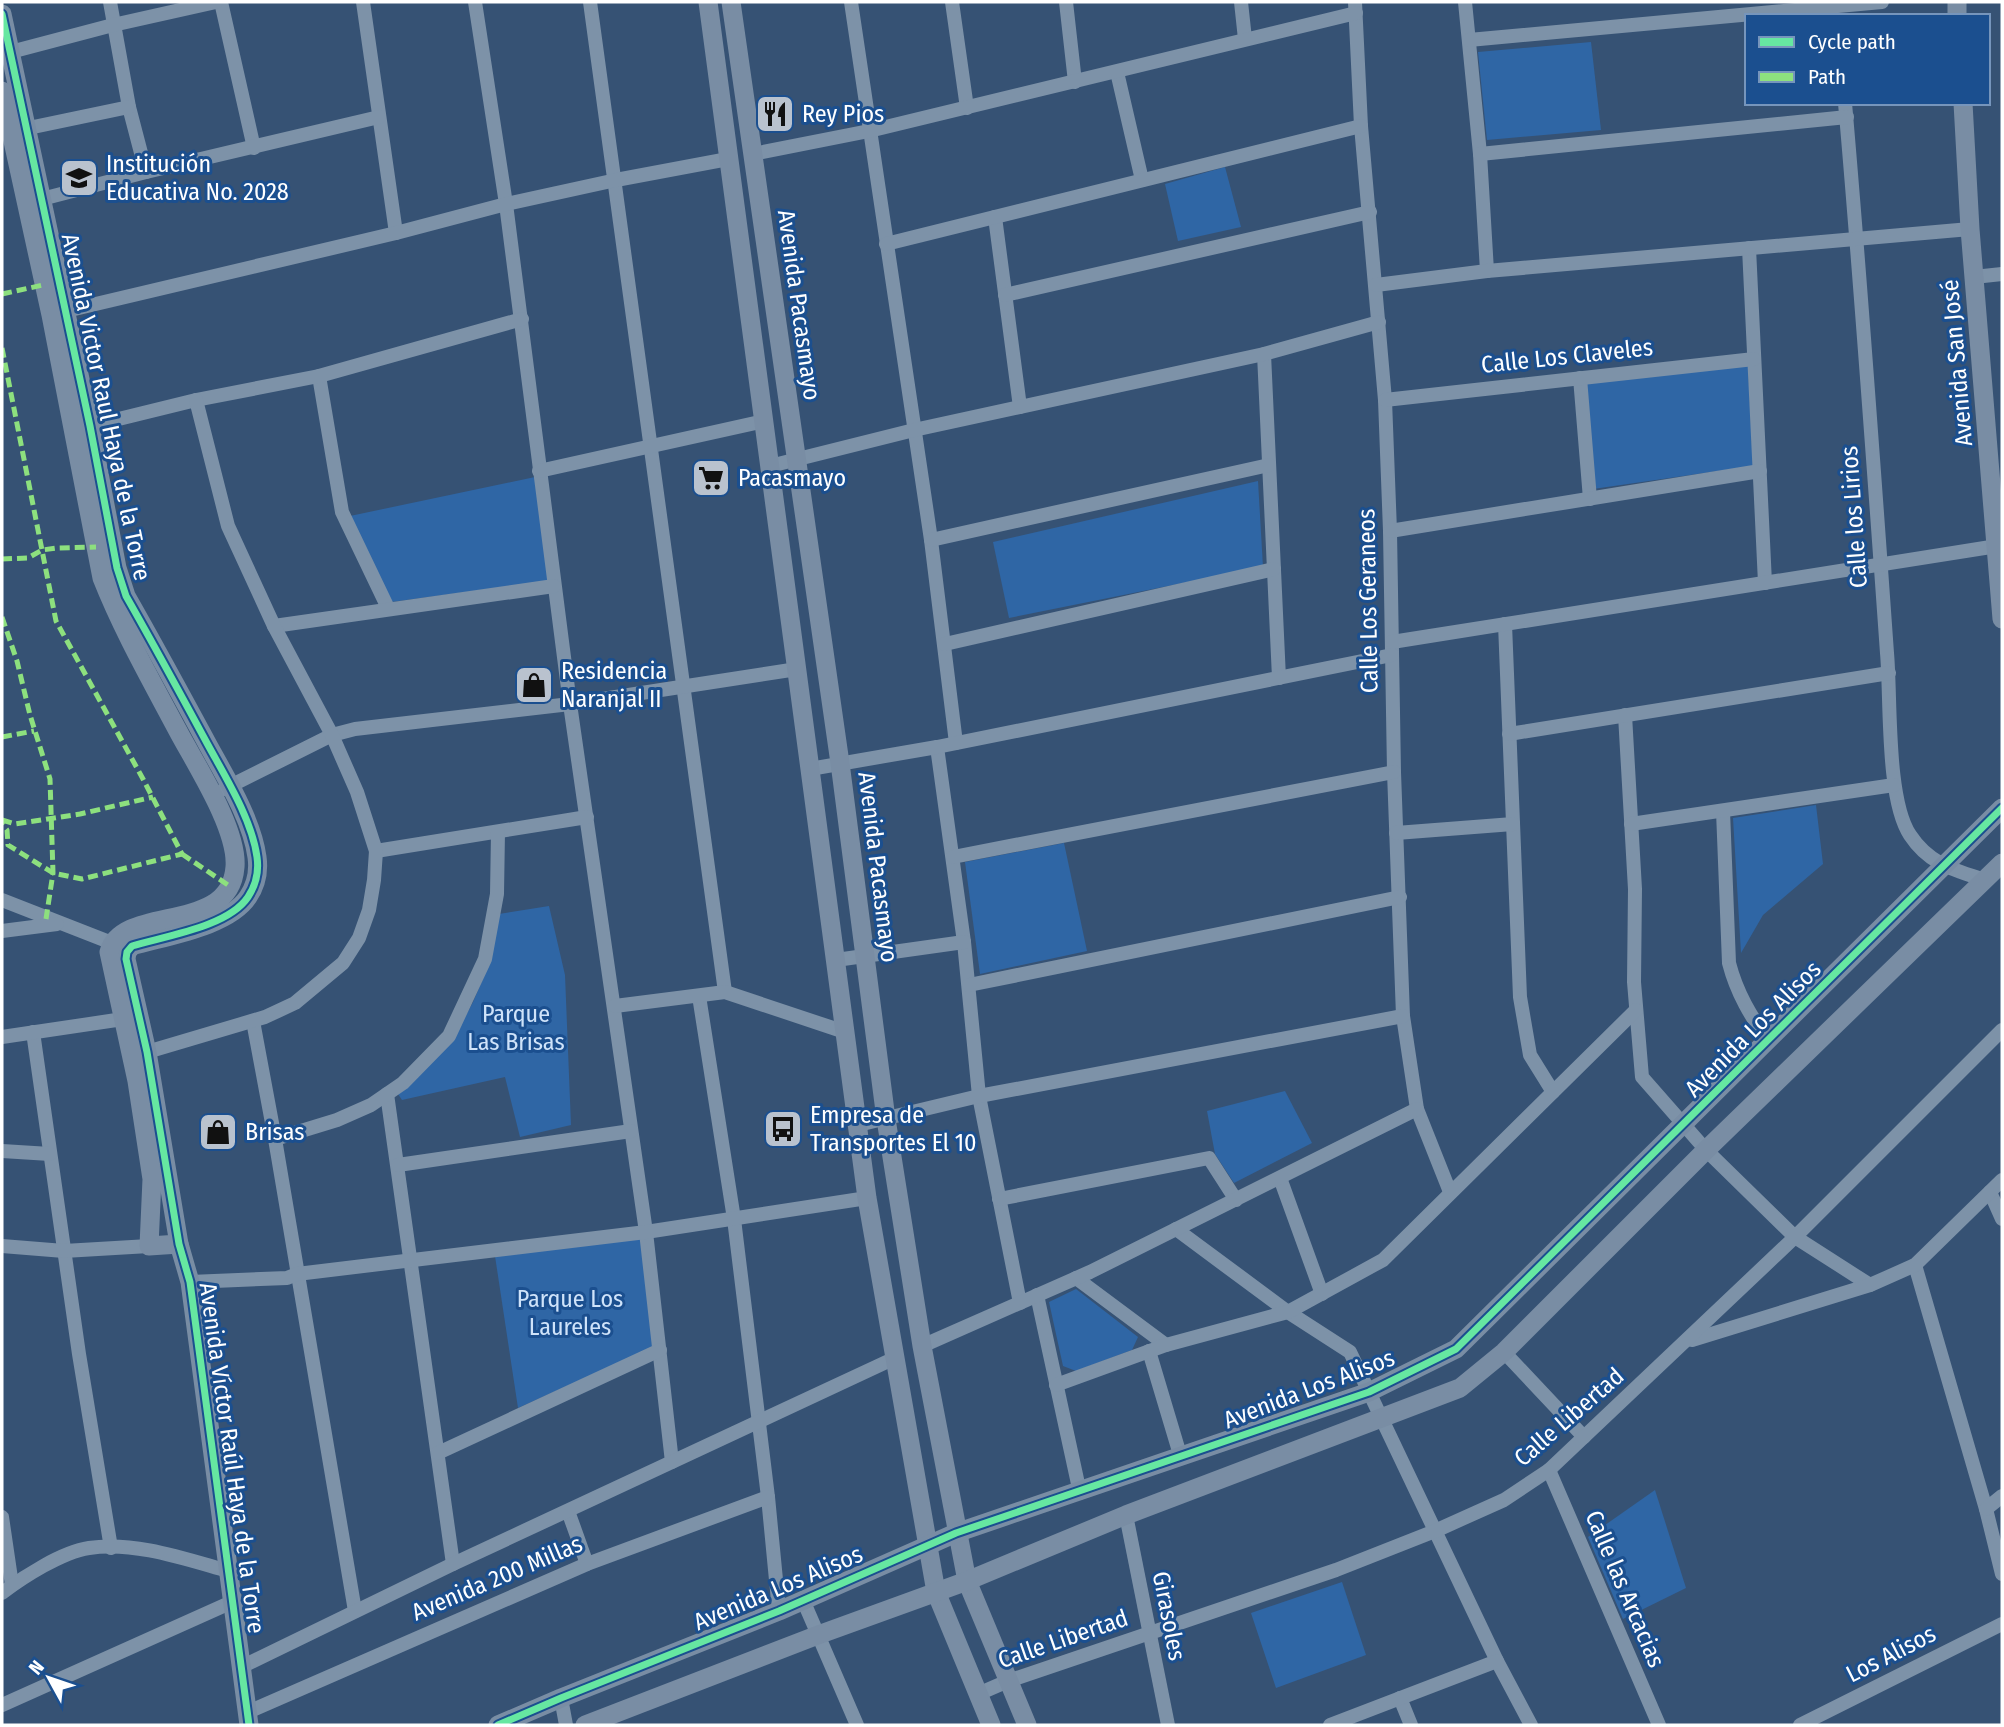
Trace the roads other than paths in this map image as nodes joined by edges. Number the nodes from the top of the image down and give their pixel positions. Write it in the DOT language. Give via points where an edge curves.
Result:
graph roads {
  1 [pos="110,2"];
  2 [pos="216,2"];
  3 [pos="221,2"];
  4 [pos="363,2"];
  5 [pos="475,2"];
  6 [pos="590,2"];
  7 [pos="708,2"];
  8 [pos="732,2"];
  9 [pos="851,2"];
  10 [pos="952,2"];
  11 [pos="1066,2"];
  12 [pos="1241,2"];
  13 [pos="1465,2"];
  14 [pos="1882,2"];
  15 [pos="1355,7"];
  16 [pos="1761,7"];
  17 [pos="1838,11"];
  18 [pos="2,14"];
  19 [pos="113,25"];
  20 [pos="1245,38"];
  21 [pos="1469,40"];
  22 [pos="6,53"];
  23 [pos="1116,72"];
  24 [pos="1075,82"];
  25 [pos="2,91"];
  26 [pos="1963,105"];
  27 [pos="128,107"];
  28 [pos="967,108"];
  29 [pos="1846,110"];
  30 [pos="379,117"];
  31 [pos="1361,126"];
  32 [pos="19,130"];
  33 [pos="869,131"];
  34 [pos="254,148"];
  35 [pos="753,153"];
  36 [pos="1480,155"];
  37 [pos="729,159"];
  38 [pos="146,172"];
  39 [pos="615,180"];
  40 [pos="1142,180"];
  41 [pos="34,201"];
  42 [pos="506,204"];
  43 [pos="1370,212"];
  44 [pos="995,217"];
  45 [pos="1970,229"];
  46 [pos="396,233"];
  47 [pos="1857,238"];
  48 [pos="886,244"];
  49 [pos="1749,248"];
  50 [pos="1487,271"];
  51 [pos="2002,274"];
  52 [pos="1974,277"];
  53 [pos="1376,285"];
  54 [pos="1005,295"];
  55 [pos="66,311"];
  56 [pos="522,319"];
  57 [pos="1379,323"];
  58 [pos="1264,354"];
  59 [pos="1754,359"];
  60 [pos="319,376"];
  61 [pos="1580,378"];
  62 [pos="196,400"];
  63 [pos="1385,400"];
  64 [pos="1020,407"];
  65 [pos="764,421"];
  66 [pos="82,428"];
  67 [pos="914,430"];
  68 [pos="652,446"];
  69 [pos="796,459"];
  70 [pos="1269,465"];
  71 [pos="770,466"];
  72 [pos="539,471"];
  73 [pos="1760,471"];
  74 [pos="1590,499"];
  75 [pos="1390,531"];
  76 [pos="931,540"];
  77 [pos="2000,551"];
  78 [pos="1881,564"];
  79 [pos="1274,569"];
  80 [pos="1765,583"];
  81 [pos="554,586"];
  82 [pos="388,608"];
  83 [pos="2002,619"];
  84 [pos="1505,624"];
  85 [pos="274,626"];
  86 [pos="945,644"];
  87 [pos="1392,649"];
  88 [pos="797,669"];
  89 [pos="1889,673"];
  90 [pos="1279,678"];
  91 [pos="684,687"];
  92 [pos="570,704"];
  93 [pos="1625,715"];
  94 [pos="1509,734"];
  95 [pos="332,735"];
  96 [pos="956,743"];
  97 [pos="937,747"];
  98 [pos="840,764"];
  99 [pos="810,769"];
  100 [pos="1394,772"];
  101 [pos="1894,785"];
  102 [pos="231,786"];
  103 [pos="212,795"];
  104 [pos="2002,808"];
  105 [pos="1723,811"];
  106 [pos="587,817"];
  107 [pos="1513,824"];
  108 [pos="1631,824"];
  109 [pos="498,832"];
  110 [pos="1396,833"];
  111 [pos="376,851"];
  112 [pos="953,857"];
  113 [pos="2002,863"];
  114 [pos="1942,867"];
  115 [pos="1985,880"];
  116 [pos="1400,897"];
  117 [pos="2,900"];
  118 [pos="59,924"];
  119 [pos="2,932"];
  120 [pos="964,942"];
  121 [pos="112,943"];
  122 [pos="864,955"];
  123 [pos="836,960"];
  124 [pos="969,985"];
  125 [pos="725,992"];
  126 [pos="699,996"];
  127 [pos="615,1006"];
  128 [pos="1636,1010"];
  129 [pos="1403,1016"];
  130 [pos="122,1019"];
  131 [pos="253,1021"];
  132 [pos="2002,1030"];
  133 [pos="33,1032"];
  134 [pos="845,1032"];
  135 [pos="2,1037"];
  136 [pos="1768,1041"];
  137 [pos="146,1052"];
  138 [pos="1553,1091"];
  139 [pos="387,1094"];
  140 [pos="979,1096"];
  141 [pos="1417,1109"];
  142 [pos="886,1119"];
  143 [pos="858,1125"];
  144 [pos="1684,1126"];
  145 [pos="631,1131"];
  146 [pos="275,1139"];
  147 [pos="1706,1150"];
  148 [pos="2,1151"];
  149 [pos="50,1154"];
  150 [pos="398,1166"];
  151 [pos="1280,1178"];
  152 [pos="2002,1180"];
  153 [pos="1450,1192"];
  154 [pos="1990,1192"];
  155 [pos="867,1198"];
  156 [pos="999,1199"];
  157 [pos="1237,1200"];
  158 [pos="734,1219"];
  159 [pos="2002,1219"];
  160 [pos="1176,1229"];
  161 [pos="646,1232"];
  162 [pos="1795,1237"];
  163 [pos="179,1244"];
  164 [pos="2,1246"];
  165 [pos="149,1246"];
  166 [pos="64,1251"];
  167 [pos="411,1261"];
  168 [pos="1915,1265"];
  169 [pos="298,1274"];
  170 [pos="1076,1278"];
  171 [pos="190,1282"];
  172 [pos="1870,1285"];
  173 [pos="1322,1294"];
  174 [pos="1037,1295"];
  175 [pos="1020,1303"];
  176 [pos="1288,1312"];
  177 [pos="1687,1341"];
  178 [pos="1166,1345"];
  179 [pos="922,1346"];
  180 [pos="660,1350"];
  181 [pos="1149,1351"];
  182 [pos="1504,1352"];
  183 [pos="895,1358"];
  184 [pos="1056,1385"];
  185 [pos="1369,1392"];
  186 [pos="1381,1419"];
  187 [pos="759,1421"];
  188 [pos="1584,1437"];
  189 [pos="438,1453"];
  190 [pos="1181,1458"];
  191 [pos="672,1462"];
  192 [pos="1549,1470"];
  193 [pos="1080,1493"];
  194 [pos="2002,1496"];
  195 [pos="768,1497"];
  196 [pos="1986,1509"];
  197 [pos="568,1511"];
  198 [pos="1126,1516"];
  199 [pos="2,1517"];
  200 [pos="1435,1531"];
  201 [pos="956,1533"];
  202 [pos="928,1545"];
  203 [pos="111,1548"];
  204 [pos="453,1564"];
  205 [pos="587,1564"];
  206 [pos="228,1571"];
  207 [pos="2002,1574"];
  208 [pos="967,1581"];
  209 [pos="7,1589"];
  210 [pos="936,1592"];
  211 [pos="803,1600"];
  212 [pos="232,1602"];
  213 [pos="355,1611"];
  214 [pos="779,1611"];
  215 [pos="2002,1624"];
  216 [pos="1150,1633"];
  217 [pos="818,1635"];
  218 [pos="1497,1661"];
  219 [pos="241,1667"];
  220 [pos="1009,1681"];
  221 [pos="978,1694"];
  222 [pos="561,1698"];
  223 [pos="1400,1698"];
  224 [pos="2,1705"];
  225 [pos="248,1719"];
  226 [pos="1654,1724"];
  227 [pos="498,1725"];
  228 [pos="566,1725"];
  229 [pos="585,1725"];
  230 [pos="857,1725"];
  231 [pos="991,1725"];
  232 [pos="1027,1725"];
  233 [pos="1168,1725"];
  234 [pos="1330,1725"];
  235 [pos="1411,1725"];
  236 [pos="1531,1725"];
  237 [pos="1800,1725"];
  1 -- 19 [label="street"];
  2 -- 19 [label="street"];
  3 -- 34 [label="street"];
  4 -- 30 [label="street"];
  5 -- 42 [label="street"];
  6 -- 39 [label="street"];
  7 -- 37 [label="street, Avenida Pacasmayo"];
  8 -- 35 [label="street, Avenida Pacasmayo"];
  9 -- 33 [label="street"];
  10 -- 28 [label="street"];
  11 -- 24 [label="street"];
  12 -- 20 [label="street"];
  13 -- 21 [label="street"];
  14 -- 17 [label="street"];
  15 -- 20 [label="street"];
  15 -- 31 [label="street, Calle Los Geraneos"];
  16 -- 17 [label="street"];
  16 -- 21 [label="street"];
  18 -- 22 [label="street, Avenida Victor Raul Haya de la Torre"];
  19 -- 22 [label="street"];
  19 -- 27 [label="street"];
  20 -- 23 [label="street"];
  21 -- 36 [label="street"];
  22 -- 32 [label="street, Avenida Victor Raul Haya de la Torre"];
  23 -- 24 [label="street"];
  23 -- 40 [label="street"];
  24 -- 28 [label="street"];
  25 -- 32 [label="street"];
  26 -- 45 [label="street, Avenida San José"];
  27 -- 32 [label="street"];
  27 -- 38 [label="street"];
  28 -- 33 [label="street"];
  29 -- 36 [label="street"];
  29 -- 47 [label="street, Calle los Lirios"];
  30 -- 34 [label="street"];
  30 -- 46 [label="street"];
  31 -- 40 [label="street"];
  31 -- 43 [label="street, Calle Los Geraneos"];
  32 -- 41 [label="street, Avenida Victor Raul Haya de la Torre"];
  33 -- 35 [label="street"];
  33 -- 48 [label="street"];
  34 -- 38 [label="street"];
  35 -- 69 [label="street, Avenida Pacasmayo"];
  36 -- 50 [label="street"];
  37 -- 39 [label="street"];
  37 -- 65 [label="street, Avenida Pacasmayo"];
  38 -- 41 [label="street"];
  39 -- 42 [label="street"];
  39 -- 68 [label="street"];
  40 -- 44 [label="street"];
  41 -- 55 [label="street, Avenida Victor Raul Haya de la Torre"];
  41 -- 66 [label="street"];
  42 -- 46 [label="street"];
  42 -- 56 [label="street"];
  43 -- 53 [label="street, Calle Los Geraneos"];
  43 -- 54 [label="street"];
  44 -- 48 [label="street"];
  44 -- 54 [label="street"];
  45 -- 47 [label="street"];
  45 -- 52 [label="street, Avenida San José"];
  46 -- 55 [label="street"];
  47 -- 49 [label="street"];
  47 -- 78 [label="street, Calle los Lirios"];
  48 -- 67 [label="street"];
  49 -- 50 [label="street"];
  49 -- 59 [label="street"];
  50 -- 53 [label="street"];
  51 -- 52 [label="street"];
  52 -- 77 [label="street, Avenida San José"];
  53 -- 57 [label="street, Calle Los Geraneos"];
  54 -- 64 [label="street"];
  55 -- 66 [label="street, Avenida Victor Raul Haya de la Torre"];
  56 -- 60 [label="street"];
  56 -- 72 [label="street"];
  57 -- 58 [label="street"];
  57 -- 63 [label="street, Calle Los Geraneos"];
  58 -- 64 [label="street"];
  58 -- 70 [label="street"];
  59 -- 61 [label="street, Calle Los Claveles"];
  59 -- 73 [label="street"];
  60 -- 62 [label="street"];
  60 -- 82 [label="street" via="342,512"];
  61 -- 63 [label="street, Calle Los Claveles"];
  61 -- 74 [label="street"];
  62 -- 66 [label="street"];
  62 -- 85 [label="street" via="228,526"];
  63 -- 75 [label="street, Calle Los Geraneos"];
  64 -- 67 [label="street"];
  65 -- 68 [label="street"];
  65 -- 71 [label="street, Avenida Pacasmayo"];
  66 -- 102 [label="street, Avenida Victor Raul Haya de la Torre" via="126,596"];
  66 -- 103 [label="street" via="102,578 117,617"];
  67 -- 69 [label="street"];
  67 -- 76 [label="street"];
  68 -- 72 [label="street"];
  68 -- 91 [label="street"];
  69 -- 71 [label="street"];
  69 -- 98 [label="street, Avenida Pacasmayo"];
  70 -- 76 [label="street"];
  70 -- 79 [label="street"];
  71 -- 88 [label="street, Avenida Pacasmayo"];
  72 -- 81 [label="street"];
  73 -- 74 [label="street"];
  73 -- 80 [label="street"];
  74 -- 75 [label="street"];
  75 -- 87 [label="street, Calle Los Geraneos"];
  76 -- 86 [label="street"];
  77 -- 78 [label="street"];
  77 -- 83 [label="street, Avenida San José"];
  78 -- 80 [label="street"];
  78 -- 89 [label="street, Calle los Lirios"];
  79 -- 86 [label="street"];
  79 -- 90 [label="street"];
  80 -- 84 [label="street"];
  81 -- 82 [label="street"];
  81 -- 92 [label="street"];
  82 -- 85 [label="street"];
  84 -- 87 [label="street"];
  84 -- 94 [label="street"];
  85 -- 95 [label="street"];
  86 -- 96 [label="street"];
  87 -- 90 [label="street"];
  87 -- 100 [label="street, Calle Los Geraneos"];
  88 -- 91 [label="street"];
  88 -- 99 [label="street, Avenida Pacasmayo"];
  89 -- 93 [label="street"];
  89 -- 101 [label="street, Calle los Lirios"];
  90 -- 96 [label="street"];
  91 -- 92 [label="street"];
  91 -- 125 [label="street"];
  92 -- 95 [label="street"];
  92 -- 106 [label="street"];
  93 -- 94 [label="street"];
  93 -- 108 [label="street"];
  94 -- 107 [label="street"];
  95 -- 102 [label="street"];
  95 -- 111 [label="street"];
  96 -- 97 [label="street"];
  97 -- 98 [label="street"];
  97 -- 112 [label="street"];
  98 -- 99 [label="street"];
  98 -- 122 [label="street, Avenida Pacasmayo"];
  99 -- 123 [label="street, Avenida Pacasmayo"];
  100 -- 110 [label="street, Calle Los Geraneos"];
  100 -- 112 [label="street"];
  101 -- 105 [label="street"];
  101 -- 114 [label="street, Calle los Lirios" via="1910,835"];
  102 -- 103 [label="street"];
  102 -- 137 [label="street, Avenida Víctor Raúl Haya de la Torre" via="254,840 257,878 247,898 221,919 132,946 127,952"];
  103 -- 121 [label="street" via="236,859 231,887 214,904 123,932"];
  104 -- 114 [label="street, Avenida Los Alisos"];
  105 -- 108 [label="street"];
  105 -- 136 [label="street" via="1729,964 1744,1006"];
  106 -- 109 [label="street"];
  106 -- 127 [label="street"];
  107 -- 110 [label="street"];
  107 -- 138 [label="street" via="1520,998 1530,1055"];
  108 -- 128 [label="street"];
  109 -- 111 [label="street"];
  109 -- 139 [label="street" via="496,894 485,959 449,1036"];
  110 -- 116 [label="street, Calle Los Geraneos"];
  111 -- 131 [label="street" via="369,910 343,963 295,1003"];
  112 -- 120 [label="street"];
  113 -- 115 [label="street"];
  114 -- 115 [label="street, Calle los Lirios"];
  114 -- 136 [label="street, Avenida Los Alisos"];
  115 -- 147 [label="street"];
  116 -- 124 [label="street"];
  116 -- 129 [label="street, Calle Los Geraneos"];
  117 -- 118 [label="street"];
  118 -- 119 [label="street"];
  118 -- 121 [label="street"];
  120 -- 122 [label="street"];
  120 -- 124 [label="street"];
  121 -- 130 [label="street" via="109,952"];
  122 -- 123 [label="street"];
  122 -- 142 [label="street, Avenida Pacasmayo"];
  123 -- 134 [label="street, Avenida Pacasmayo"];
  124 -- 140 [label="street"];
  125 -- 126 [label="street"];
  125 -- 134 [label="street"];
  126 -- 127 [label="street"];
  126 -- 158 [label="street"];
  127 -- 145 [label="street"];
  128 -- 138 [label="street"];
  128 -- 144 [label="street" via="1642,1077"];
  129 -- 140 [label="street"];
  129 -- 141 [label="street, Calle Los Geraneos"];
  130 -- 133 [label="street"];
  130 -- 165 [label="street" via="152,1180"];
  131 -- 137 [label="street"];
  131 -- 146 [label="street"];
  132 -- 162 [label="street, Calle Libertad"];
  133 -- 135 [label="street"];
  133 -- 149 [label="street"];
  134 -- 143 [label="street, Avenida Pacasmayo"];
  136 -- 144 [label="street, Avenida Los Alisos"];
  137 -- 163 [label="street, Avenida Víctor Raúl Haya de la Torre"];
  138 -- 153 [label="street"];
  139 -- 146 [label="street" via="337,1120"];
  139 -- 150 [label="street"];
  140 -- 142 [label="street"];
  140 -- 156 [label="street"];
  141 -- 151 [label="street"];
  141 -- 153 [label="street, Calle Los Geraneos"];
  142 -- 143 [label="street"];
  142 -- 179 [label="street, Avenida Pacasmayo"];
  143 -- 155 [label="street, Avenida Pacasmayo"];
  144 -- 147 [label="street"];
  144 -- 185 [label="street, Avenida Los Alisos" via="1457,1349"];
  145 -- 150 [label="street"];
  145 -- 161 [label="street"];
  146 -- 169 [label="street"];
  147 -- 162 [label="street"];
  147 -- 182 [label="street"];
  148 -- 149 [label="street"];
  149 -- 166 [label="street"];
  150 -- 167 [label="street"];
  151 -- 157 [label="street"];
  151 -- 173 [label="street"];
  152 -- 154 [label="street"];
  153 -- 173 [label="street" via="1383,1260"];
  154 -- 159 [label="street"];
  154 -- 168 [label="street"];
  155 -- 158 [label="street"];
  155 -- 183 [label="street, Avenida Pacasmayo"];
  156 -- 157 [label="street" via="1209,1158"];
  156 -- 175 [label="street"];
  157 -- 160 [label="street"];
  158 -- 161 [label="street"];
  158 -- 187 [label="street"];
  160 -- 170 [label="street"];
  160 -- 176 [label="street"];
  161 -- 167 [label="street"];
  161 -- 180 [label="street"];
  162 -- 172 [label="street"];
  162 -- 177 [label="street, Calle Libertad"];
  163 -- 165 [label="street"];
  163 -- 171 [label="street, Avenida Víctor Raúl Haya de la Torre"];
  164 -- 166 [label="street"];
  165 -- 166 [label="street"];
  166 -- 203 [label="street"];
  167 -- 169 [label="street"];
  167 -- 189 [label="street"];
  168 -- 172 [label="street"];
  168 -- 196 [label="street"];
  169 -- 171 [label="street"];
  169 -- 213 [label="street"];
  170 -- 174 [label="street"];
  170 -- 178 [label="street"];
  171 -- 206 [label="street, Avenida Víctor Raúl Haya de la Torre"];
  172 -- 177 [label="street"];
  173 -- 176 [label="street"];
  174 -- 175 [label="street"];
  174 -- 184 [label="street"];
  175 -- 179 [label="street"];
  176 -- 178 [label="street"];
  176 -- 185 [label="street" via="1350,1352"];
  177 -- 188 [label="street, Calle Libertad"];
  178 -- 181 [label="street"];
  179 -- 201 [label="street, Avenida Pacasmayo"];
  180 -- 189 [label="street"];
  180 -- 191 [label="street"];
  181 -- 184 [label="street"];
  181 -- 190 [label="street"];
  182 -- 186 [label="street" via="1460,1388"];
  182 -- 188 [label="street"];
  183 -- 187 [label="street"];
  183 -- 202 [label="street, Avenida Pacasmayo"];
  184 -- 193 [label="street"];
  185 -- 186 [label="street"];
  185 -- 190 [label="street, Avenida Los Alisos"];
  186 -- 198 [label="street"];
  186 -- 200 [label="street"];
  187 -- 191 [label="street"];
  187 -- 195 [label="street"];
  188 -- 192 [label="street, Calle Libertad"];
  189 -- 204 [label="street"];
  190 -- 193 [label="street, Avenida Los Alisos"];
  191 -- 197 [label="street"];
  192 -- 200 [label="street, Calle Libertad" via="1503,1500"];
  192 -- 226 [label="street, Calle las Arcacias"];
  193 -- 201 [label="street, Avenida Los Alisos"];
  194 -- 196 [label="street"];
  195 -- 205 [label="street, Avenida 200 Millas"];
  195 -- 214 [label="street"];
  196 -- 207 [label="street"];
  197 -- 204 [label="street"];
  197 -- 205 [label="street"];
  198 -- 208 [label="street"];
  198 -- 216 [label="street, Girasoles"];
  199 -- 209 [label="street"];
  200 -- 216 [label="street, Calle Libertad"];
  200 -- 218 [label="street"];
  201 -- 202 [label="street, Avenida Los Alisos"];
  201 -- 208 [label="street, Avenida Pacasmayo"];
  202 -- 210 [label="street, Avenida Pacasmayo"];
  202 -- 211 [label="street, Avenida Los Alisos"];
  203 -- 206 [label="street" via="144,1548"];
  203 -- 209 [label="street" via="88,1548 45,1565"];
  204 -- 213 [label="street"];
  205 -- 225 [label="street, Avenida 200 Millas"];
  206 -- 212 [label="street, Avenida Víctor Raúl Haya de la Torre"];
  208 -- 210 [label="street"];
  208 -- 220 [label="street, Avenida Pacasmayo"];
  210 -- 217 [label="street"];
  210 -- 221 [label="street, Avenida Pacasmayo"];
  211 -- 214 [label="street, Avenida Los Alisos"];
  211 -- 217 [label="street"];
  212 -- 219 [label="street, Avenida Víctor Raúl Haya de la Torre"];
  212 -- 224 [label="street"];
  213 -- 219 [label="street"];
  214 -- 222 [label="street, Avenida Los Alisos"];
  215 -- 237 [label="street, Los Alisos"];
  216 -- 220 [label="street, Calle Libertad"];
  216 -- 233 [label="street, Girasoles"];
  217 -- 229 [label="street"];
  217 -- 230 [label="street"];
  218 -- 223 [label="street"];
  218 -- 236 [label="street"];
  219 -- 225 [label="street, Avenida Víctor Raúl Haya de la Torre"];
  220 -- 221 [label="street, Calle Libertad"];
  220 -- 232 [label="street, Avenida Pacasmayo"];
  221 -- 231 [label="street, Avenida Pacasmayo"];
  222 -- 227 [label="street, Avenida Los Alisos"];
  222 -- 228 [label="street"];
  223 -- 234 [label="street"];
  223 -- 235 [label="street"];
}
